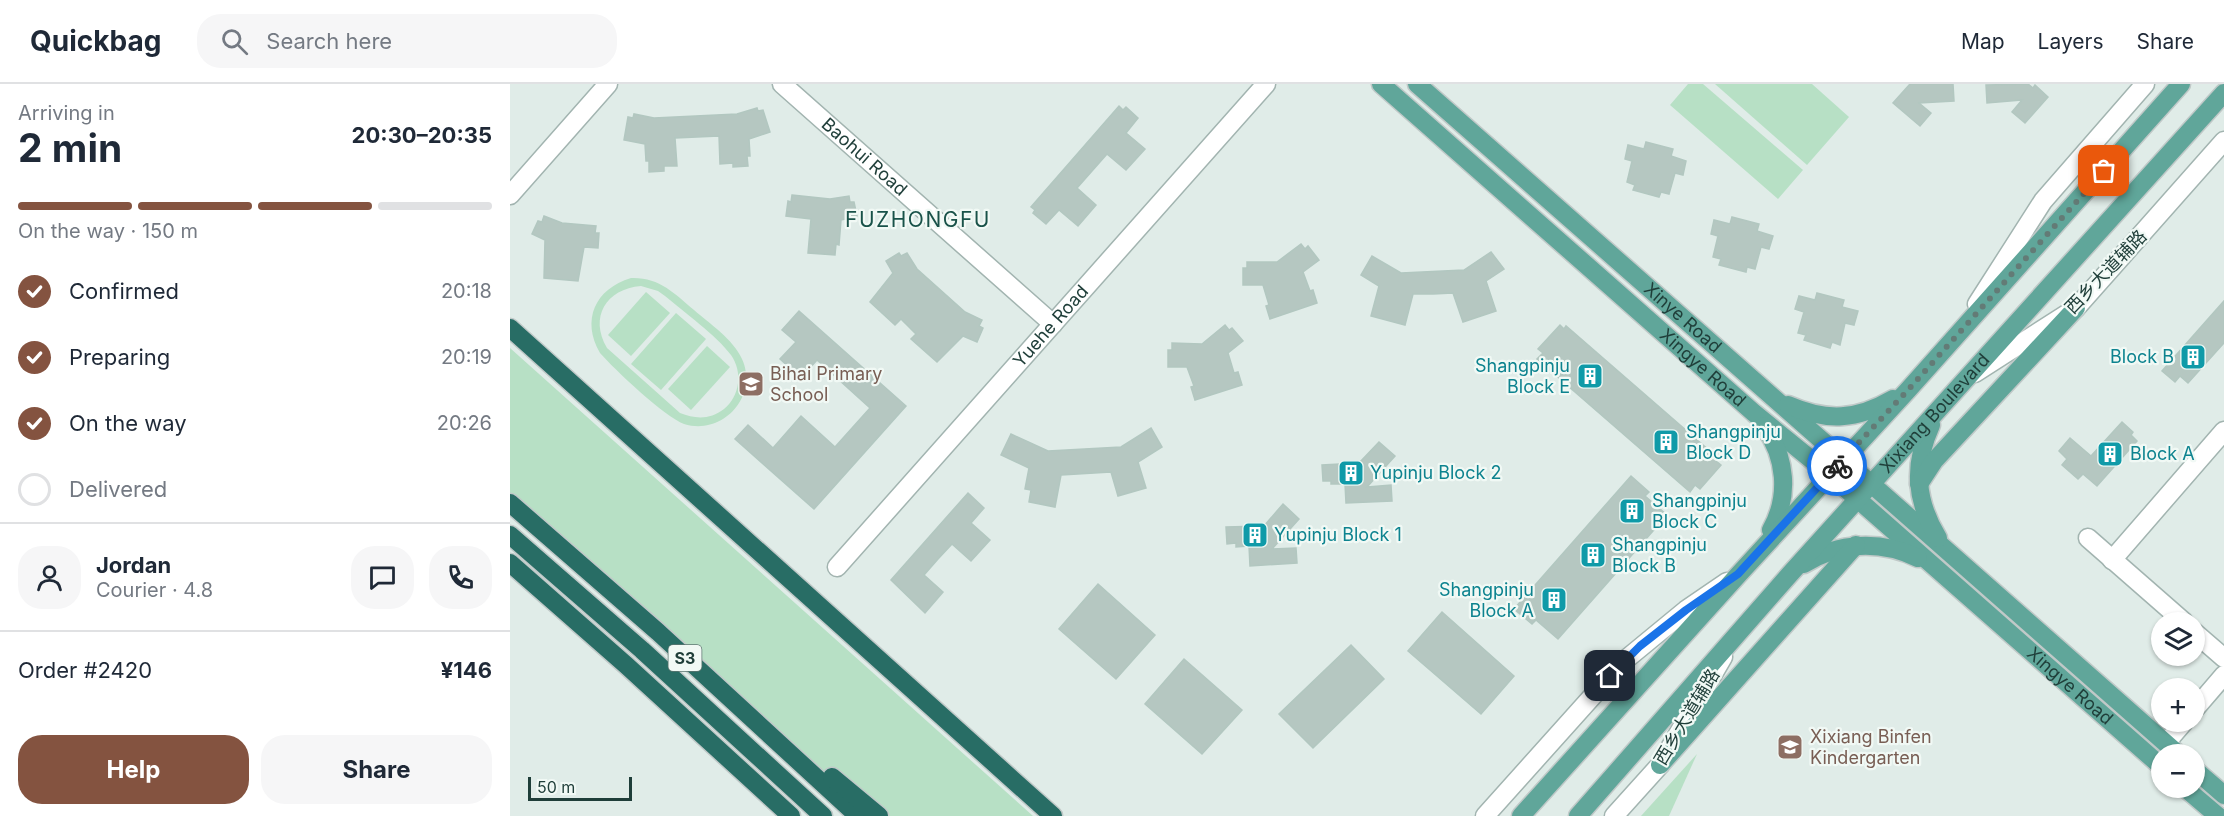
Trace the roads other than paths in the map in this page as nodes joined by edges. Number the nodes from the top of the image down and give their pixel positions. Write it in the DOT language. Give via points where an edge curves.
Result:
graph roads {
  1 [pos="608,84"];
  2 [pos="782,84"];
  3 [pos="1266,84"];
  4 [pos="1381,84"];
  5 [pos="1417,84"];
  6 [pos="2145,84"];
  7 [pos="2181,84"];
  8 [pos="2224,93"];
  9 [pos="2224,141"];
  10 [pos="510,195"];
  11 [pos="2076,308"];
  12 [pos="1053,324"];
  13 [pos="1963,326"];
  14 [pos="510,328"];
  15 [pos="1966,379"];
  16 [pos="1908,390"];
  17 [pos="1770,395"];
  18 [pos="1942,406"];
  19 [pos="1754,413"];
  20 [pos="2224,431"];
  21 [pos="1843,459"];
  22 [pos="1830,474"];
  23 [pos="1919,484"];
  24 [pos="1872,485"];
  25 [pos="1858,500"];
  26 [pos="510,503"];
  27 [pos="510,535"];
  28 [pos="2088,538"];
  29 [pos="1857,545"];
  30 [pos="1761,549"];
  31 [pos="1948,552"];
  32 [pos="2112,560"];
  33 [pos="510,563"];
  34 [pos="1930,564"];
  35 [pos="837,567"];
  36 [pos="1738,574"];
  37 [pos="1790,574"];
  38 [pos="2172,612"];
  39 [pos="658,632"];
  40 [pos="1732,641"];
  41 [pos="2205,642"];
  42 [pos="2224,658"];
  43 [pos="626,665"];
  44 [pos="2224,675"];
  45 [pos="2205,697"];
  46 [pos="2166,744"];
  47 [pos="2151,756"];
  48 [pos="1660,765"];
  49 [pos="2205,779"];
  50 [pos="2224,795"];
  51 [pos="2197,798"];
  52 [pos="780,816"];
  53 [pos="791,816"];
  54 [pos="823,816"];
  55 [pos="858,816"];
  56 [pos="879,816"];
  57 [pos="1053,816"];
  58 [pos="1485,816"];
  59 [pos="1521,816"];
  60 [pos="1578,816"];
  61 [pos="1614,816"];
  62 [pos="2218,816"];
  1 -- 10 [label="street"];
  2 -- 12 [label="street, Baohui Road"];
  3 -- 12 [label="street, Yuehe Road"];
  4 -- 19 [label="main road, Xingye Road"];
  5 -- 17 [label="main road, Xinye Road"];
  6 -- 13 [label="street" via="2043,201"];
  7 -- 13 [label="main road, Xixiang Boulevard"];
  8 -- 15 [label="main road, Xixiang Boulevard"];
  9 -- 11 [label="street, 西乡大道辅路"];
  11 -- 15 [label="street, 西乡大道辅路"];
  11 -- 23 [label="main road" via="1935,461"];
  12 -- 35 [label="street, Yuehe Road"];
  13 -- 16 [label="main road, Xixiang Boulevard"];
  14 -- 57 [label="highway"];
  15 -- 18 [label="main road, Xixiang Boulevard"];
  16 -- 17 [label="main road" via="1879,407 1842,418 1808,413"];
  16 -- 21 [label="main road, Xixiang Boulevard"];
  17 -- 21 [label="main road, Xinye Road"];
  18 -- 23 [label="main road" via="1920,453"];
  18 -- 24 [label="main road, Xixiang Boulevard"];
  19 -- 22 [label="main road, Xingye Road"];
  19 -- 30 [label="main road" via="1779,454 1784,481 1781,508"];
  20 -- 32 [label="street"];
  21 -- 22 [label="main road, Xixiang Boulevard"];
  21 -- 24 [label="main road, Xinye Road"];
  22 -- 25 [label="main road, Xingye Road"];
  22 -- 30 [label="main road, Xixiang Boulevard"];
  23 -- 31 [label="main road" via="1929,522"];
  24 -- 25 [label="main road, Xixiang Boulevard"];
  24 -- 31 [label="main road, Xinye Road"];
  25 -- 34 [label="main road, Xingye Road"];
  25 -- 37 [label="main road, Xixiang Boulevard"];
  26 -- 39 [label="highway, S3"];
  27 -- 54 [label="highway"];
  28 -- 32 [label="street"];
  29 -- 34 [label="main road" via="1900,550"];
  29 -- 37 [label="main road" via="1822,555"];
  29 -- 48 [label="main road"];
  30 -- 36 [label="main road, Xixiang Boulevard"];
  31 -- 46 [label="main road, Xingye Road"];
  32 -- 38 [label="street"];
  33 -- 43 [label="highway, S3"];
  34 -- 47 [label="main road, Xingye Road"];
  36 -- 58 [label="street" via="1624,661"];
  36 -- 59 [label="main road, Xixiang Boulevard"];
  37 -- 40 [label="main road, Xixiang Boulevard"];
  39 -- 55 [label="highway, S3"];
  39 -- 56 [label="highway"];
  40 -- 48 [label="street, 西乡大道辅路"];
  40 -- 60 [label="main road, Xixiang Boulevard"];
  41 -- 42 [label="street"];
  43 -- 52 [label="highway"];
  43 -- 53 [label="highway, S3"];
  44 -- 45 [label="street"];
  48 -- 61 [label="street, 西乡大道辅路"];
  49 -- 50 [label="main road"];
  51 -- 62 [label="main road"];
}
